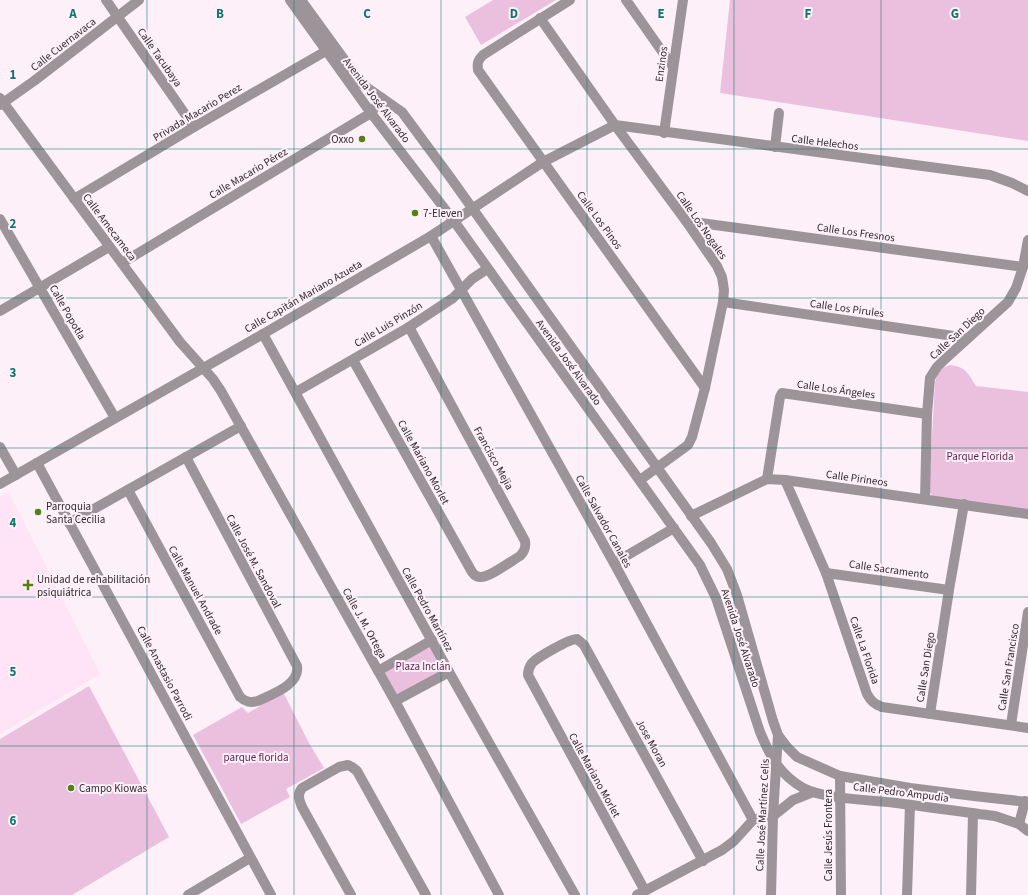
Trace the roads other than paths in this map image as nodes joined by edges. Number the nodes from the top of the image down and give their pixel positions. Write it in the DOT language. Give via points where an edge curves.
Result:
graph roads {
  1 [pos="106,0"];
  2 [pos="139,0"];
  3 [pos="290,0"];
  4 [pos="301,0"];
  5 [pos="570,0"];
  6 [pos="626,0"];
  7 [pos="683,0"];
  8 [pos="118,16"];
  9 [pos="540,18"];
  10 [pos="330,49"];
  11 [pos="672,67"];
  12 [pos="382,98"];
  13 [pos="1,102"];
  14 [pos="371,113"];
  15 [pos="779,113"];
  16 [pos="615,125"];
  17 [pos="194,127"];
  18 [pos="664,133"];
  19 [pos="775,147"];
  20 [pos="543,162"];
  21 [pos="1028,191"];
  22 [pos="74,199"];
  23 [pos="473,208"];
  24 [pos="0,218"];
  25 [pos="686,220"];
  26 [pos="454,221"];
  27 [pos="430,236"];
  28 [pos="1028,240"];
  29 [pos="109,247"];
  30 [pos="122,263"];
  31 [pos="1023,267"];
  32 [pos="488,269"];
  33 [pos="40,288"];
  34 [pos="461,290"];
  35 [pos="723,302"];
  36 [pos="0,311"];
  37 [pos="409,327"];
  38 [pos="263,334"];
  39 [pos="967,338"];
  40 [pos="353,360"];
  41 [pos="203,367"];
  42 [pos="705,388"];
  43 [pos="296,392"];
  44 [pos="927,414"];
  45 [pos="115,418"];
  46 [pos="241,426"];
  47 [pos="0,447"];
  48 [pos="186,457"];
  49 [pos="37,463"];
  50 [pos="658,468"];
  51 [pos="16,475"];
  52 [pos="767,479"];
  53 [pos="640,480"];
  54 [pos="786,480"];
  55 [pos="0,484"];
  56 [pos="128,490"];
  57 [pos="925,499"];
  58 [pos="964,504"];
  59 [pos="1028,514"];
  60 [pos="691,516"];
  61 [pos="69,523"];
  62 [pos="674,528"];
  63 [pos="614,563"];
  64 [pos="826,573"];
  65 [pos="475,576"];
  66 [pos="949,590"];
  67 [pos="1028,612"];
  68 [pos="577,639"];
  69 [pos="432,640"];
  70 [pos="378,671"];
  71 [pos="449,672"];
  72 [pos="244,701"];
  73 [pos="395,701"];
  74 [pos="930,714"];
  75 [pos="1011,725"];
  76 [pos="1028,728"];
  77 [pos="778,735"];
  78 [pos="776,766"];
  79 [pos="840,776"];
  80 [pos="813,792"];
  81 [pos="840,797"];
  82 [pos="1026,802"];
  83 [pos="910,805"];
  84 [pos="973,814"];
  85 [pos="773,816"];
  86 [pos="753,820"];
  87 [pos="1019,824"];
  88 [pos="1028,831"];
  89 [pos="250,858"];
  90 [pos="703,861"];
  91 [pos="641,893"];
  92 [pos="188,895"];
  93 [pos="270,895"];
  94 [pos="351,895"];
  95 [pos="426,895"];
  96 [pos="499,895"];
  97 [pos="575,895"];
  98 [pos="771,895"];
  99 [pos="841,895"];
  100 [pos="907,895"];
  101 [pos="971,895"];
  1 -- 8 [label="street, Calle Tacubaya"];
  2 -- 8 [label="street, Calle Cuernavaca"];
  3 -- 10 [label="street, Avenida José Alvarado"];
  4 -- 10 [label="street, Avenida José Alvarado"];
  5 -- 9 [label="street"];
  6 -- 11 [label="street"];
  7 -- 11 [label="street, Enzinos"];
  8 -- 13 [label="street, Calle Cuernavaca" via="34,81"];
  8 -- 17 [label="street, Calle Tacubaya"];
  9 -- 16 [label="street, Calle Los Nogales"];
  9 -- 20 [label="street, Calle Los Pinos" via="483,55 477,65"];
  10 -- 12 [label="street, Avenida José Alvarado" via="362,84"];
  10 -- 14 [label="street, Avenida José Alvarado"];
  10 -- 17 [label="street, Privada Macario Perez"];
  11 -- 18 [label="street, Enzinos"];
  12 -- 14 [label="street, Calle Macario Pérez"];
  12 -- 23 [label="street, Avenida José Alvarado" via="402,112"];
  13 -- 22 [label="street, Calle Amecameca"];
  14 -- 26 [label="street, Avenida José Alvarado"];
  14 -- 30 [label="street, Calle Macario Pérez"];
  15 -- 19 [label="street"];
  16 -- 18 [label="street, Calle Helechos"];
  16 -- 20 [label="street, Calle Capitán Mariano Azueta"];
  16 -- 25 [label="street, Calle Los Nogales"];
  17 -- 22 [label="street, Privada Macario Perez"];
  18 -- 19 [label="street, Calle Helechos"];
  19 -- 21 [label="street, Calle Helechos" via="990,175"];
  20 -- 23 [label="street, Calle Capitán Mariano Azueta"];
  20 -- 42 [label="street, Calle Los Pinos"];
  22 -- 29 [label="street, Calle Amecameca"];
  23 -- 26 [label="street, Calle Capitán Mariano Azueta"];
  23 -- 50 [label="street, Avenida José Alvarado"];
  24 -- 33 [label="street, Calle Popotla"];
  25 -- 31 [label="street, Calle Los Fresnos"];
  25 -- 35 [label="street, Calle Los Nogales" via="722,277"];
  26 -- 27 [label="street, Calle Capitán Mariano Azueta"];
  26 -- 32 [label="street, Avenida José Alvarado"];
  27 -- 34 [label="street, Calle Salvador Canales"];
  27 -- 38 [label="street, Calle Capitán Mariano Azueta"];
  28 -- 31 [label="street, Calle San Diego"];
  29 -- 30 [label="street, Calle Amecameca"];
  29 -- 33 [label="street"];
  30 -- 41 [label="street, Calle Amecameca" via="180,342"];
  31 -- 39 [label="street, Calle San Diego" via="1008,302"];
  32 -- 34 [label="street, Calle Luis Pinzón"];
  32 -- 53 [label="street, Avenida José Alvarado"];
  33 -- 36 [label="street"];
  33 -- 45 [label="street, Calle Popotla"];
  34 -- 37 [label="street, Calle Luis Pinzón"];
  34 -- 63 [label="street, Calle Salvador Canales"];
  35 -- 39 [label="street, Calle Los Pirules"];
  35 -- 42 [label="street, Calle Los Nogales"];
  37 -- 40 [label="street, Calle Luis Pinzón"];
  37 -- 65 [label="street, Francisco Mejia" via="525,541 524,552 520,556 488,575"];
  38 -- 41 [label="street, Calle Capitán Mariano Azueta"];
  38 -- 43 [label="street, Calle Pedro Martínez"];
  39 -- 44 [label="street, Calle San Diego" via="937,367 930,378"];
  40 -- 43 [label="street, Calle Luis Pinzón"];
  40 -- 65 [label="street, Calle Mariano Morlet"];
  41 -- 45 [label="street, Calle Capitán Mariano Azueta"];
  41 -- 46 [label="street, Calle J. M. Ortega" via="221,391"];
  42 -- 50 [label="street, Calle Los Nogales" via="688,445"];
  43 -- 69 [label="street, Calle Pedro Martínez"];
  44 -- 52 [label="street, Calle Los Ángeles" via="782,393"];
  44 -- 57 [label="street, Calle San Diego"];
  45 -- 49 [label="street, Calle Capitán Mariano Azueta"];
  46 -- 48 [label="street"];
  46 -- 70 [label="street, Calle J. M. Ortega"];
  47 -- 51 [label="street"];
  48 -- 56 [label="street"];
  48 -- 72 [label="street, Calle José M. Sandoval" via="297,666 296,677 289,684 258,701"];
  49 -- 51 [label="street, Calle Capitán Mariano Azueta"];
  49 -- 61 [label="street, Calle Anastasio Parrodi"];
  50 -- 53 [label="street, Calle Los Nogales"];
  50 -- 60 [label="street, Avenida José Alvarado"];
  51 -- 55 [label="street, Calle Capitán Mariano Azueta"];
  52 -- 54 [label="street, Calle Pirineos"];
  52 -- 60 [label="street, Calle Pirineos"];
  53 -- 62 [label="street, Avenida José Alvarado"];
  54 -- 57 [label="street, Calle Pirineos"];
  54 -- 64 [label="street, Calle La Florida"];
  56 -- 61 [label="street"];
  56 -- 72 [label="street, Calle Manuel Andrade"];
  57 -- 58 [label="street, Calle Pirineos"];
  58 -- 59 [label="street, Calle Pirineos"];
  58 -- 66 [label="street, Calle San Diego"];
  60 -- 77 [label="street, Avenida José Alvarado" via="711,543 738,595"];
  61 -- 89 [label="street, Calle Anastasio Parrodi"];
  62 -- 63 [label="street"];
  62 -- 78 [label="street, Avenida José Alvarado" via="700,565 716,598 760,732"];
  63 -- 86 [label="street, Calle Salvador Canales"];
  64 -- 66 [label="street, Calle Sacramento"];
  64 -- 74 [label="street, Calle La Florida" via="871,701 882,707"];
  66 -- 74 [label="street, Calle San Diego"];
  67 -- 75 [label="street, Calle San Francisco"];
  68 -- 90 [label="street, Jose Moran" via="584,645"];
  68 -- 91 [label="street, Calle Mariano Morlet" via="568,641 535,661 528,670 528,675"];
  69 -- 70 [label="street"];
  69 -- 71 [label="street, Calle Pedro Martínez"];
  70 -- 73 [label="street, Calle J. M. Ortega"];
  71 -- 73 [label="street"];
  71 -- 97 [label="street, Calle Pedro Martínez"];
  73 -- 96 [label="street, Calle J. M. Ortega"];
  74 -- 75 [label="street, Calle La Florida"];
  75 -- 76 [label="street, Calle La Florida"];
  77 -- 78 [label="street, Calle José Martínez Celis"];
  77 -- 79 [label="street, Calle Pedro Ampudia" via="797,757"];
  78 -- 80 [label="street, Calle Pedro Ampudia" via="802,787"];
  78 -- 85 [label="street, Calle José Martínez Celis"];
  79 -- 81 [label="street, Calle Jesús Frontera"];
  79 -- 82 [label="street, Calle Pedro Ampudia" via="917,789"];
  80 -- 81 [label="street, Calle Pedro Ampudia"];
  80 -- 85 [label="street" via="793,800"];
  81 -- 83 [label="street, Calle Pedro Ampudia"];
  81 -- 99 [label="street, Calle Jesús Frontera"];
  82 -- 87 [label="street"];
  83 -- 84 [label="street, Calle Pedro Ampudia"];
  83 -- 100 [label="street"];
  84 -- 87 [label="street, Calle Pedro Ampudia" via="995,816"];
  84 -- 101 [label="street"];
  85 -- 86 [label="street"];
  85 -- 98 [label="street, Calle José Martínez Celis"];
  86 -- 90 [label="street" via="734,841"];
  87 -- 88 [label="street, Calle Pedro Ampudia"];
  89 -- 92 [label="street"];
  89 -- 93 [label="street, Calle Anastasio Parrodi"];
  90 -- 91 [label="street"];
  94 -- 95 [label="street" via="299,800 302,788 339,767 348,765 357,771"];
}
